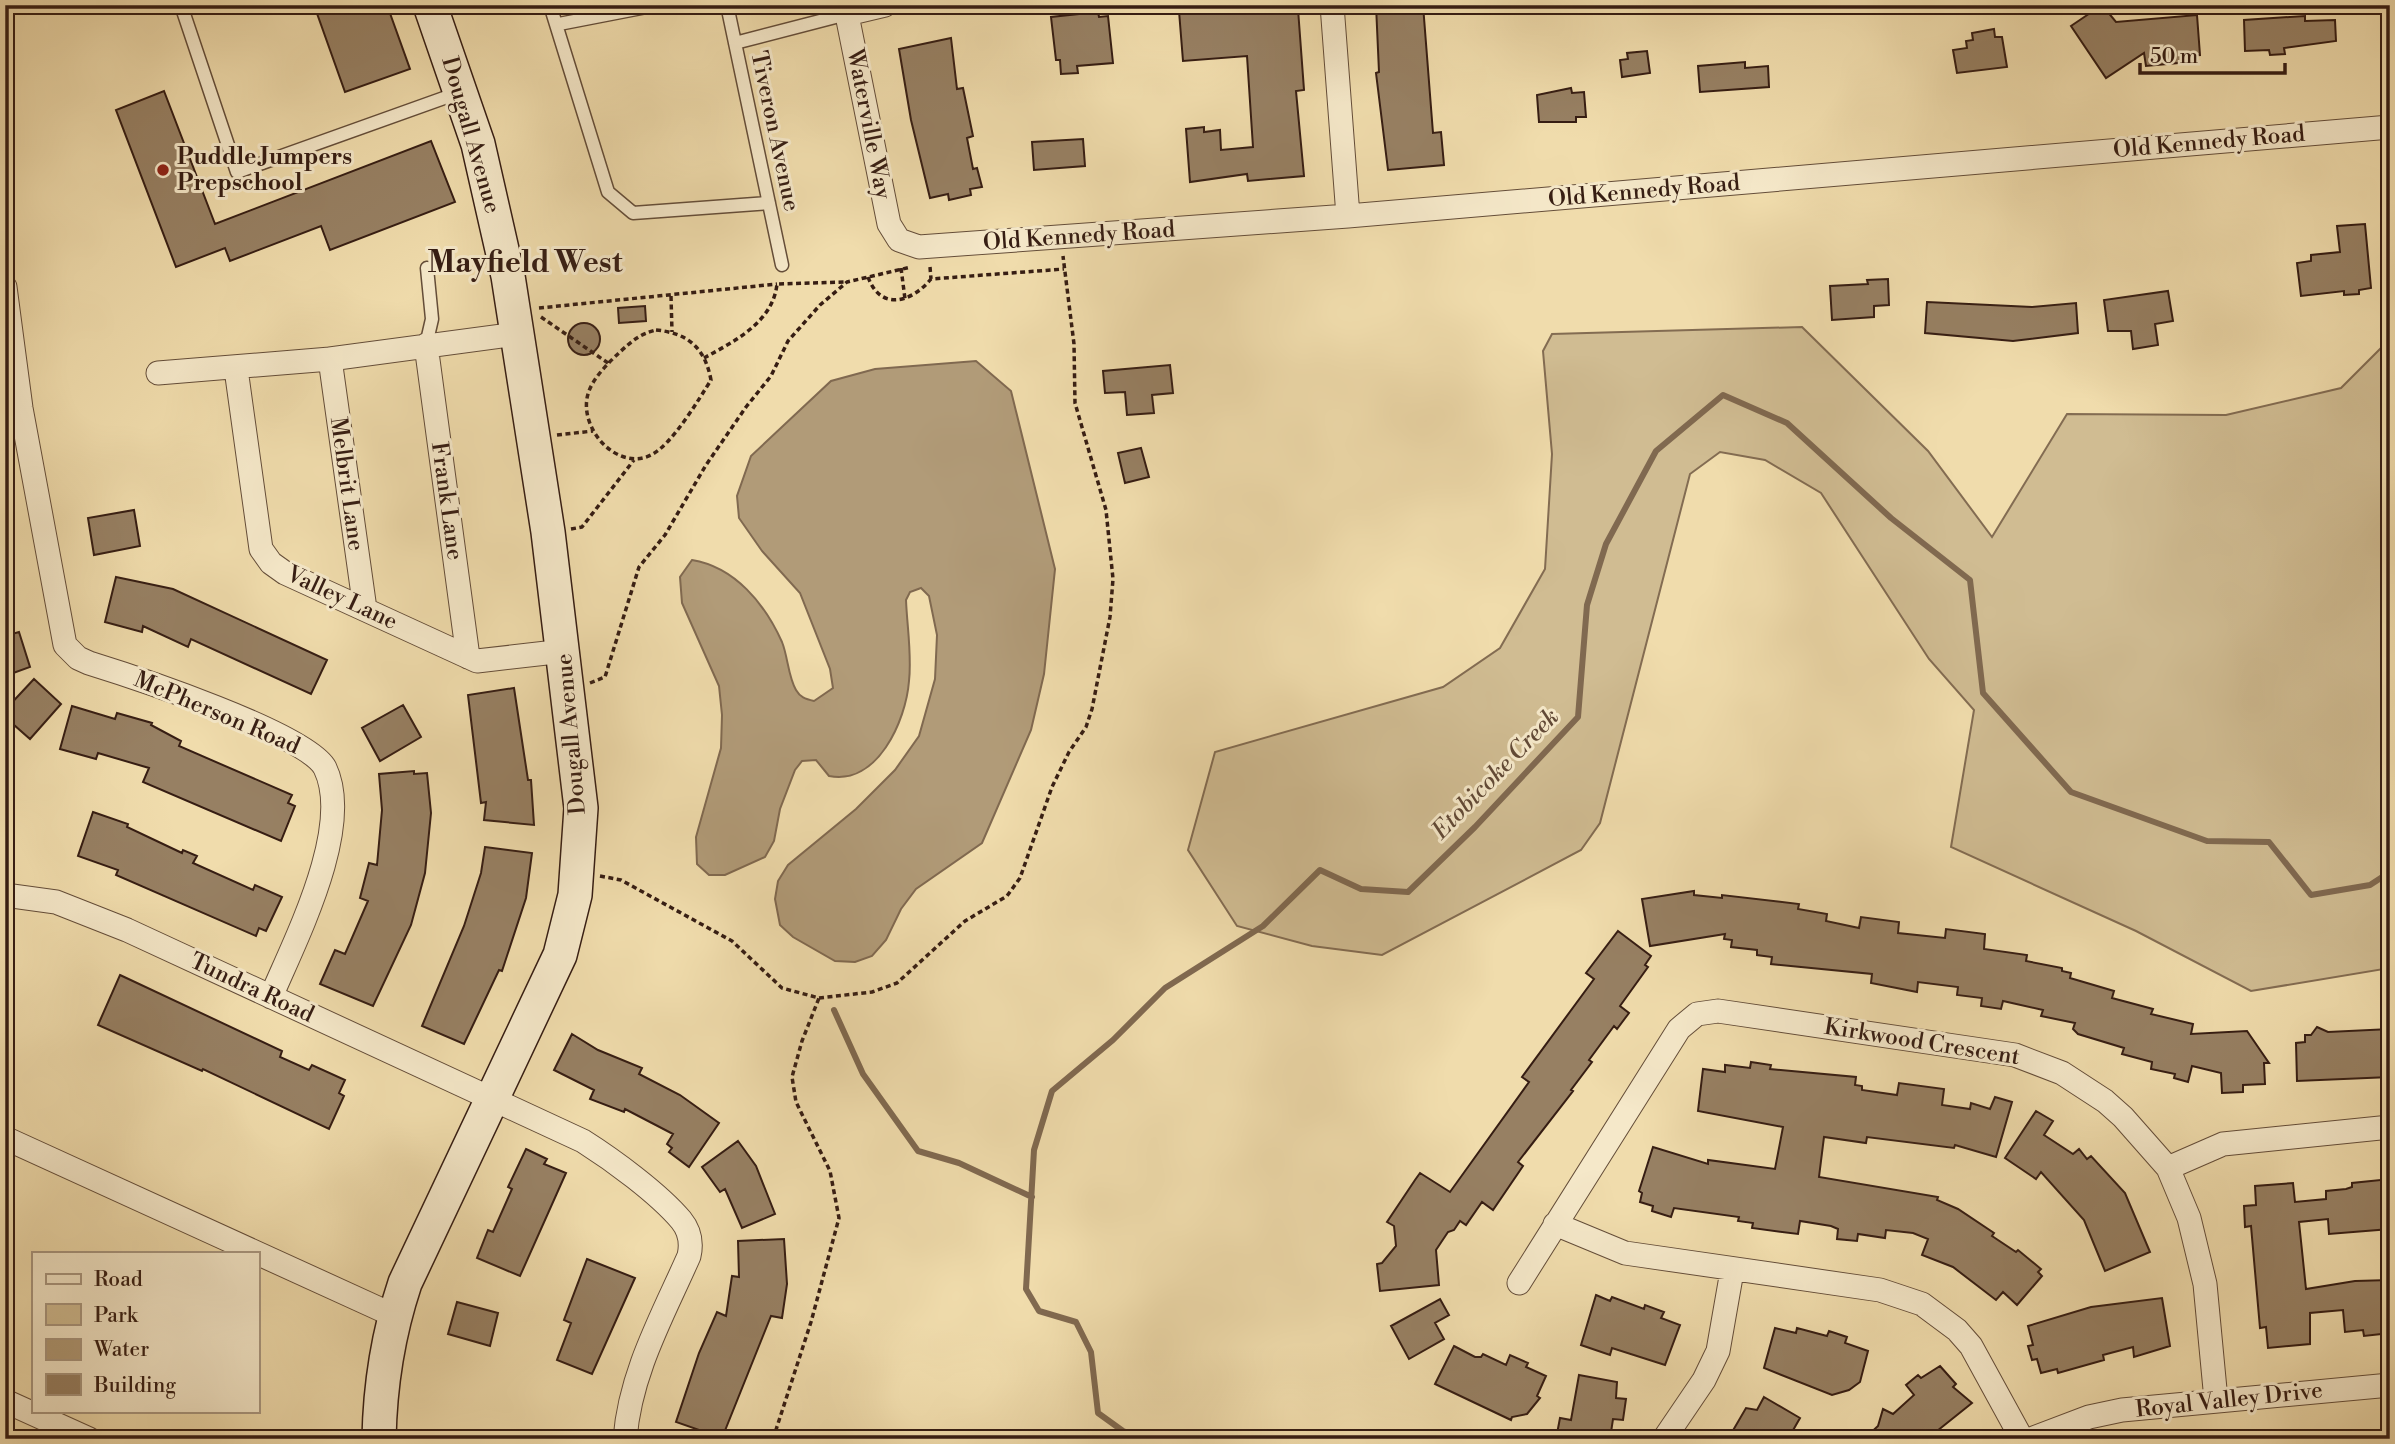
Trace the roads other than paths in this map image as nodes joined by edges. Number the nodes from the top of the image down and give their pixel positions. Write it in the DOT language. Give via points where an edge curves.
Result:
graph roads {
  1 [pos="181,5"];
  2 [pos="430,5"];
  3 [pos="551,5"];
  4 [pos="657,5"];
  5 [pos="727,5"];
  6 [pos="885,5"];
  7 [pos="1332,5"];
  8 [pos="846,10"];
  9 [pos="559,24"];
  10 [pos="735,43"];
  11 [pos="462,92"];
  12 [pos="2390,127"];
  13 [pos="769,203"];
  14 [pos="1348,216"];
  15 [pos="899,240"];
  16 [pos="782,265"];
  17 [pos="427,268"];
  18 [pos="5,287"];
  19 [pos="519,313"];
  20 [pos="426,345"];
  21 [pos="330,359"];
  22 [pos="236,369"];
  23 [pos="158,373"];
  24 [pos="365,609"];
  25 [pos="564,651"];
  26 [pos="468,657"];
  27 [pos="5,895"];
  28 [pos="271,997"];
  29 [pos="492,1098"];
  30 [pos="2390,1127"];
  31 [pos="5,1138"];
  32 [pos="2168,1168"];
  33 [pos="1555,1224"];
  34 [pos="255,1252"];
  35 [pos="259,1254"];
  36 [pos="1732,1271"];
  37 [pos="1518,1283"];
  38 [pos="395,1316"];
  39 [pos="2390,1385"];
  40 [pos="2216,1400"];
  41 [pos="5,1401"];
  42 [pos="89,1439"];
  43 [pos="379,1439"];
  44 [pos="625,1439"];
  45 [pos="1664,1439"];
  46 [pos="2022,1439"];
  47 [pos="2031,1439"];
  1 -- 11 [label="lane" via="237,172"];
  2 -- 11 [label="street, Dougall Avenue"];
  3 -- 9 [label="lane"];
  4 -- 9 [label="lane"];
  5 -- 10 [label="lane, Tiveron Avenue"];
  6 -- 8 [label="street"];
  7 -- 14 [label="street"];
  8 -- 10 [label="lane"];
  8 -- 15 [label="street, Waterville Way" via="890,224"];
  9 -- 13 [label="lane" via="608,192 633,214"];
  10 -- 13 [label="lane, Tiveron Avenue"];
  11 -- 19 [label="street, Dougall Avenue"];
  12 -- 14 [label="street, Old Kennedy Road"];
  13 -- 16 [label="lane, Tiveron Avenue"];
  14 -- 15 [label="street, Old Kennedy Road" via="929,247"];
  17 -- 20 [label="lane" via="432,319"];
  18 -- 28 [label="street, McPherson Road" via="21,408 65,645 89,663 182,693 288,740 318,758 328,776 331,818 319,882"];
  19 -- 20 [label="street"];
  19 -- 25 [label="street, Dougall Avenue"];
  20 -- 21 [label="street"];
  20 -- 26 [label="street, Frank Lane"];
  21 -- 22 [label="street"];
  21 -- 24 [label="street, Melbrit Lane"];
  22 -- 23 [label="street"];
  22 -- 24 [label="street, Valley Lane" via="261,549 285,573"];
  24 -- 26 [label="street, Valley Lane"];
  25 -- 26 [label="street, Valley Lane" via="487,661"];
  25 -- 29 [label="street, Dougall Avenue" via="581,808 578,871 560,955"];
  27 -- 28 [label="street, Tundra Road" via="78,909"];
  28 -- 29 [label="street, Tundra Road"];
  29 -- 38 [label="street, Dougall Avenue" via="405,1283"];
  29 -- 44 [label="street, Tundra Road" via="605,1155 681,1220 690,1236 689,1256 637,1375 628,1404"];
  30 -- 32 [label="street" via="2223,1144"];
  31 -- 34 [label="street"];
  32 -- 33 [label="street, Kirkwood Crescent" via="2105,1101 2062,1073 2015,1055 1707,1011 1679,1029"];
  32 -- 40 [label="street, Kirkwood Crescent" via="2197,1243"];
  33 -- 36 [label="street" via="1625,1254"];
  33 -- 37 [label="street, Kirkwood Crescent"];
  35 -- 38 [label="street"];
  36 -- 45 [label="street" via="1718,1352"];
  36 -- 46 [label="street" via="1880,1290 1922,1304 1971,1346"];
  38 -- 43 [label="street, Dougall Avenue" via="380,1398"];
  39 -- 40 [label="street, Royal Valley Drive"];
  40 -- 47 [label="street, Royal Valley Drive" via="2122,1410"];
  41 -- 42 [label="street"];
}
